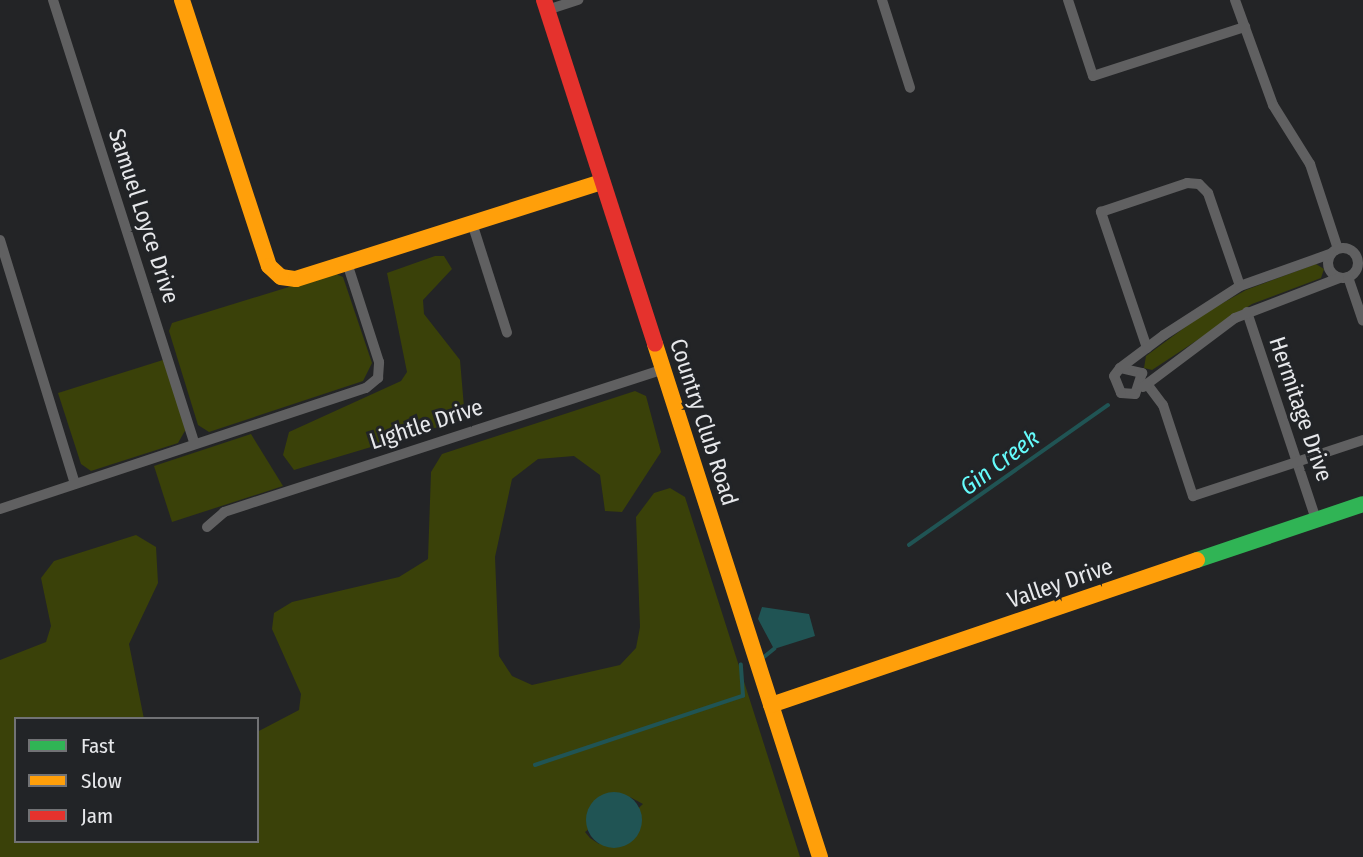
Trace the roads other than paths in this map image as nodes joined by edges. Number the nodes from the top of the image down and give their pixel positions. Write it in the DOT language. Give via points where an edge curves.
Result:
graph roads {
  1 [pos="53,0"];
  2 [pos="183,0"];
  3 [pos="578,0"];
  4 [pos="882,0"];
  5 [pos="1068,0"];
  6 [pos="1235,0"];
  7 [pos="545,5"];
  8 [pos="1245,27"];
  9 [pos="911,88"];
  10 [pos="602,182"];
  11 [pos="472,223"];
  12 [pos="0,240"];
  13 [pos="1334,252"];
  14 [pos="347,263"];
  15 [pos="1344,277"];
  16 [pos="1240,286"];
  17 [pos="1247,312"];
  18 [pos="1363,321"];
  19 [pos="507,333"];
  20 [pos="1147,348"];
  21 [pos="1120,368"];
  22 [pos="663,369"];
  23 [pos="1143,388"];
  24 [pos="1363,440"];
  25 [pos="195,444"];
  26 [pos="1297,462"];
  27 [pos="75,484"];
  28 [pos="1363,503"];
  29 [pos="0,509"];
  30 [pos="1316,519"];
  31 [pos="207,527"];
  32 [pos="771,705"];
  33 [pos="820,857"];
  1 -- 25 [label="street, Samuel Loyce Drive"];
  2 -- 14 [label="street" via="269,266 296,279"];
  3 -- 7 [label="street"];
  4 -- 9 [label="street"];
  5 -- 8 [label="street" via="1093,76"];
  6 -- 8 [label="street"];
  7 -- 10 [label="street, Country Club Road"];
  8 -- 13 [label="street" via="1273,105 1310,164"];
  10 -- 11 [label="street"];
  10 -- 22 [label="street, Country Club Road"];
  11 -- 14 [label="street"];
  11 -- 19 [label="street"];
  12 -- 27 [label="street"];
  13 -- 15 [label="street" via="1328,268"];
  13 -- 15 [label="street" via="1356,256"];
  13 -- 16 [label="street"];
  14 -- 25 [label="street" via="379,362 378,378 366,388"];
  15 -- 17 [label="street"];
  15 -- 18 [label="street"];
  16 -- 20 [label="street"];
  16 -- 20 [label="street" via="1208,192 1199,184 1187,183 1101,212"];
  17 -- 23 [label="street"];
  17 -- 26 [label="street, Hermitage Drive"];
  20 -- 21 [label="street"];
  21 -- 23 [label="street" via="1139,369"];
  21 -- 23 [label="street" via="1117,390"];
  22 -- 31 [label="street, Lightle Drive" via="224,512"];
  22 -- 32 [label="street, Country Club Road"];
  23 -- 26 [label="street" via="1163,405 1193,496"];
  24 -- 26 [label="street"];
  25 -- 27 [label="street"];
  26 -- 30 [label="street, Hermitage Drive"];
  27 -- 29 [label="street"];
  28 -- 30 [label="street, Valley Drive"];
  30 -- 32 [label="street, Valley Drive"];
  32 -- 33 [label="street, Country Club Road"];
}
